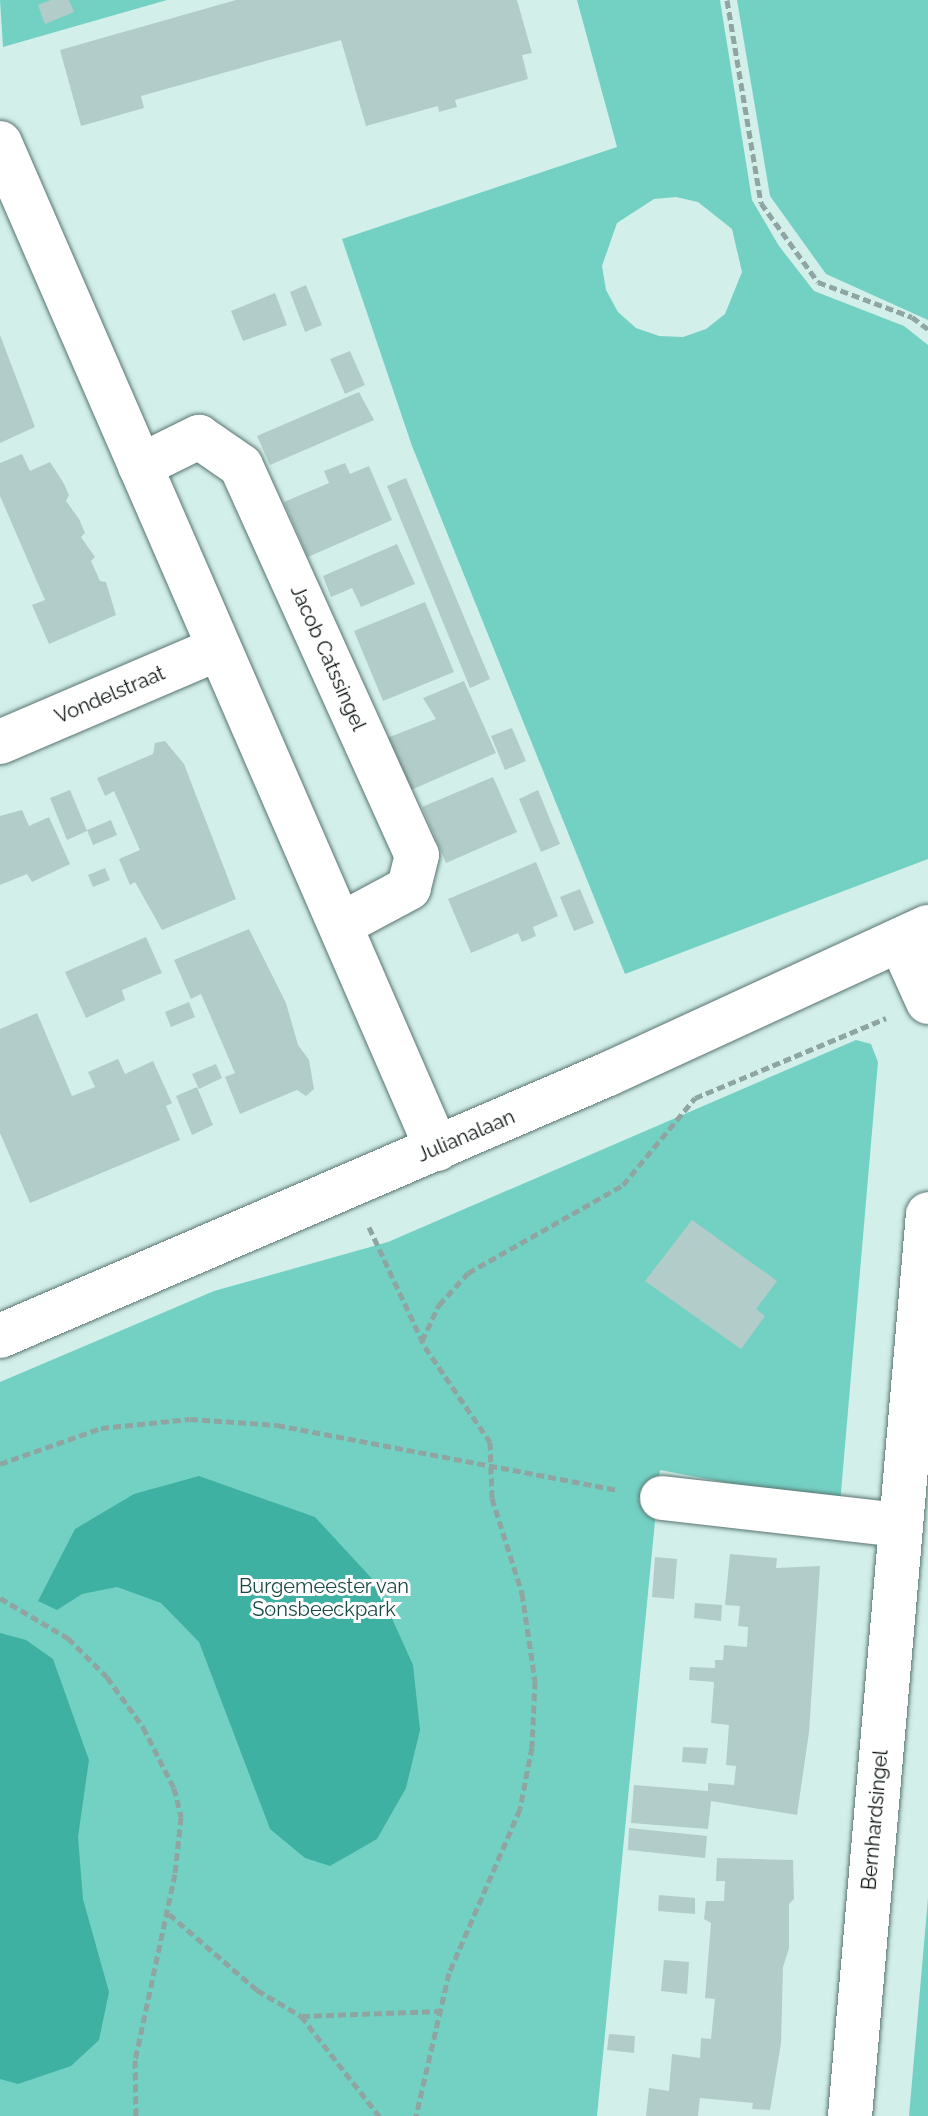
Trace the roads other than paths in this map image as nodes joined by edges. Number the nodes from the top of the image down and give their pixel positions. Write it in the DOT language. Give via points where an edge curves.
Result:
graph roads {
  1 [pos="5,170"];
  2 [pos="140,466"];
  3 [pos="219,648"];
  4 [pos="0,742"];
  5 [pos="340,925"];
  6 [pos="914,933"];
  7 [pos="928,1001"];
  8 [pos="437,1149"];
  9 [pos="928,1214"];
  10 [pos="0,1336"];
  11 [pos="662,1498"];
  12 [pos="900,1525"];
  13 [pos="850,2116"];
  1 -- 2 [label="street"];
  2 -- 3 [label="street"];
  2 -- 5 [label="street, Jacob Catssingel" via="199,437 241,466 417,855 409,888"];
  3 -- 4 [label="street, Vondelstraat"];
  3 -- 5 [label="street"];
  5 -- 8 [label="street"];
  6 -- 7 [label="street"];
  6 -- 8 [label="street, Julianalaan"];
  8 -- 10 [label="street, Julianalaan"];
  9 -- 12 [label="street, Bernhardsingel"];
  11 -- 12 [label="street"];
  12 -- 13 [label="street, Bernhardsingel"];
}
